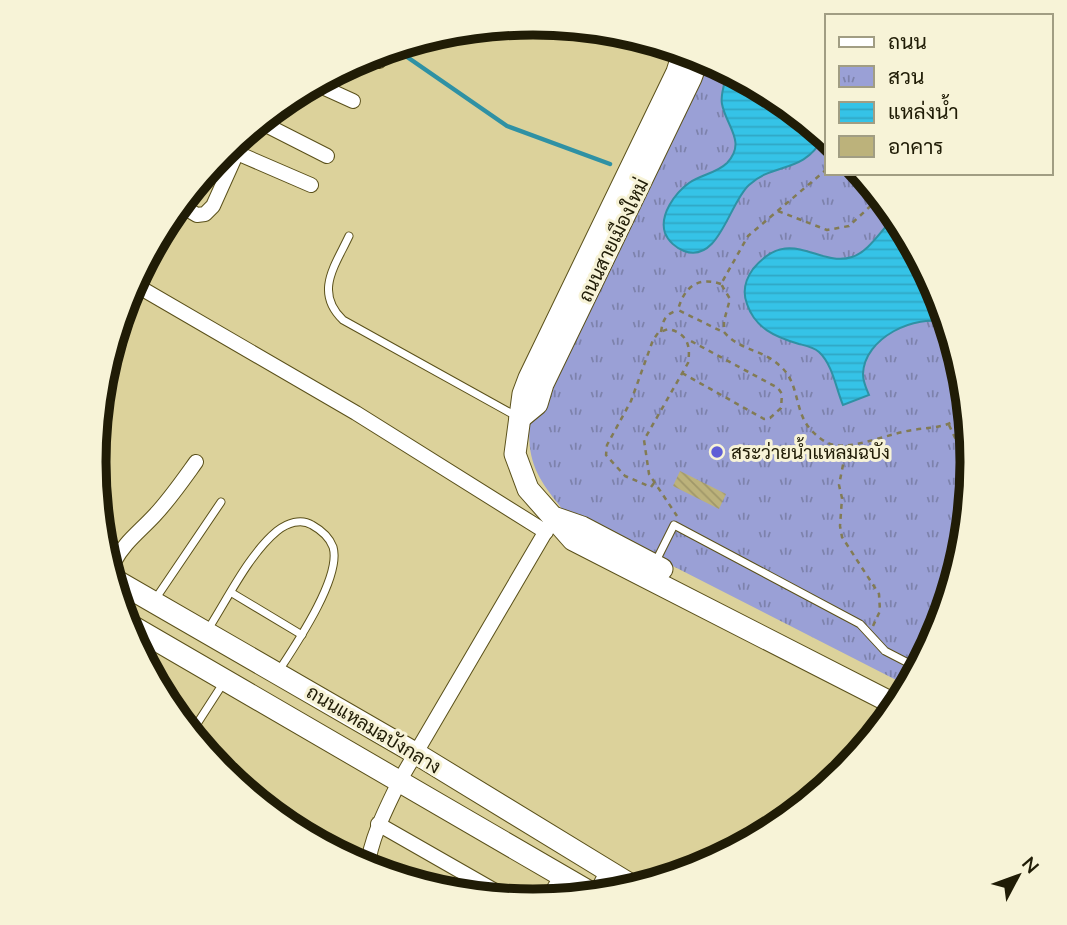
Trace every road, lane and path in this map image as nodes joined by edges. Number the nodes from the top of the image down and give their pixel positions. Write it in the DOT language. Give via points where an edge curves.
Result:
graph roads {
  1 [pos="680,62"];
  2 [pos="695,67"];
  3 [pos="326,89"];
  4 [pos="354,101"];
  5 [pos="269,126"];
  6 [pos="238,154"];
  7 [pos="236,156"];
  8 [pos="327,156"];
  9 [pos="825,171"];
  10 [pos="311,185"];
  11 [pos="874,203"];
  12 [pos="188,210"];
  13 [pos="778,211"];
  14 [pos="349,236"];
  15 [pos="720,284"];
  16 [pos="143,289"];
  17 [pos="576,299"];
  18 [pos="678,310"];
  19 [pos="661,332"];
  20 [pos="724,332"];
  21 [pos="686,339"];
  22 [pos="681,373"];
  23 [pos="520,418"];
  24 [pos="958,418"];
  25 [pos="949,424"];
  26 [pos="847,445"];
  27 [pos="961,449"];
  28 [pos="196,462"];
  29 [pos="654,483"];
  30 [pos="221,502"];
  31 [pos="550,525"];
  32 [pos="674,525"];
  33 [pos="117,557"];
  34 [pos="651,571"];
  35 [pos="125,585"];
  36 [pos="232,593"];
  37 [pos="153,602"];
  38 [pos="141,631"];
  39 [pos="207,631"];
  40 [pos="869,634"];
  41 [pos="302,635"];
  42 [pos="910,664"];
  43 [pos="278,673"];
  44 [pos="226,679"];
  45 [pos="891,697"];
  46 [pos="196,725"];
  47 [pos="415,753"];
  48 [pos="400,780"];
  49 [pos="379,824"];
  50 [pos="368,856"];
  51 [pos="608,870"];
  52 [pos="562,875"];
  53 [pos="624,880"];
  54 [pos="600,884"];
  55 [pos="487,887"];
  56 [pos="581,887"];
  57 [pos="553,889"];
  1 -- 17 [label="street, ถนนสายเมืองใหม่"];
  2 -- 17 [label="street, ถนนสายเมืองใหม่"];
  3 -- 4 [label="street"];
  5 -- 8 [label="street"];
  6 -- 10 [label="street"];
  7 -- 12 [label="street" via="213,206 205,214"];
  9 -- 13 [label="path"];
  11 -- 13 [label="path" via="849,226 827,230"];
  13 -- 15 [label="path" via="748,236"];
  14 -- 23 [label="lane" via="330,276 333,311"];
  15 -- 18 [label="path" via="702,281 692,285"];
  15 -- 20 [label="path" via="730,299"];
  16 -- 31 [label="street"];
  17 -- 23 [label="street, ถนนสายเมืองใหม่" via="537,404"];
  18 -- 19 [label="path" via="668,313"];
  18 -- 20 [label="path"];
  19 -- 21 [label="path" via="668,329"];
  19 -- 29 [label="path" via="653,340 606,456 625,475 651,487"];
  20 -- 26 [label="path" via="747,350 778,363 795,385 801,418 822,440"];
  21 -- 22 [label="path" via="690,350"];
  21 -- 22 [label="path" via="778,388 783,401 777,413 764,419"];
  22 -- 29 [label="path" via="643,440"];
  23 -- 31 [label="street" via="515,454 528,489"];
  24 -- 25 [label="path"];
  25 -- 26 [label="path"];
  25 -- 27 [label="path"];
  26 -- 40 [label="path" via="839,485 840,526 842,537 879,594 880,611"];
  28 -- 33 [label="street"];
  29 -- 32 [label="path" via="678,517"];
  30 -- 37 [label="lane"];
  31 -- 34 [label="street" via="582,527"];
  31 -- 47 [label="street"];
  32 -- 34 [label="lane"];
  32 -- 40 [label="lane" via="860,624"];
  34 -- 45 [label="street"];
  35 -- 37 [label="street, ถนนแหลมฉบังกลาง"];
  36 -- 39 [label="lane"];
  36 -- 41 [label="lane"];
  36 -- 41 [label="lane" via="256,554 278,530 308,522 326,534 334,565"];
  37 -- 39 [label="street, ถนนแหลมฉบังกลาง"];
  38 -- 44 [label="street, ถนนแหลมฉบังกลาง"];
  39 -- 43 [label="street, ถนนแหลมฉบังกลาง"];
  40 -- 42 [label="lane" via="885,651"];
  41 -- 43 [label="lane"];
  43 -- 47 [label="street, ถนนแหลมฉบังกลาง"];
  44 -- 46 [label="lane"];
  44 -- 48 [label="street, ถนนแหลมฉบังกลาง"];
  47 -- 48 [label="street"];
  47 -- 51 [label="street, ถนนแหลมฉบังกลาง"];
  48 -- 49 [label="street"];
  48 -- 52 [label="street, ถนนแหลมฉบังกลาง"];
  49 -- 50 [label="street"];
  49 -- 55 [label="street"];
  51 -- 53 [label="street, ถนนแหลมฉบังกลาง"];
  51 -- 54 [label="street"];
  52 -- 56 [label="street, ถนนแหลมฉบังกลาง"];
  52 -- 57 [label="street"];
}
